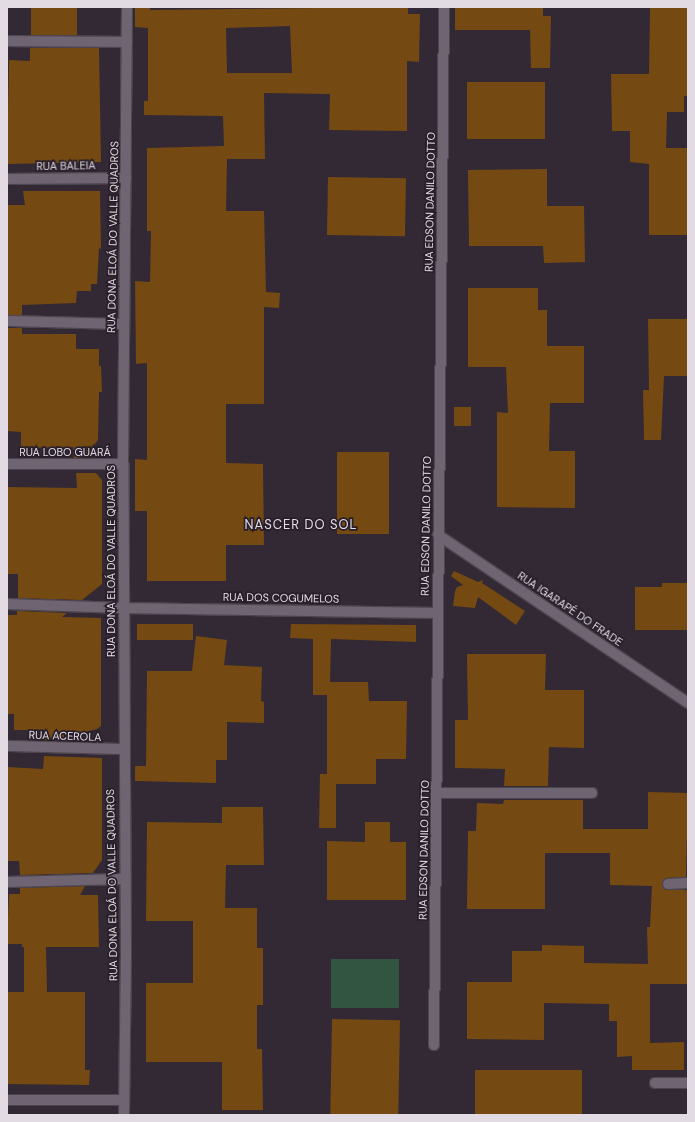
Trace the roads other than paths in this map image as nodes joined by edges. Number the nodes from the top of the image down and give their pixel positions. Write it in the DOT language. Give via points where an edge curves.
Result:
graph roads {
  1 [pos="127,7"];
  2 [pos="444,7"];
  3 [pos="7,41"];
  4 [pos="127,42"];
  5 [pos="126,178"];
  6 [pos="7,180"];
  7 [pos="7,321"];
  8 [pos="124,324"];
  9 [pos="7,464"];
  10 [pos="123,464"];
  11 [pos="438,535"];
  12 [pos="7,604"];
  13 [pos="123,608"];
  14 [pos="438,612"];
  15 [pos="688,703"];
  16 [pos="7,746"];
  17 [pos="123,749"];
  18 [pos="437,793"];
  19 [pos="592,793"];
  20 [pos="124,879"];
  21 [pos="7,882"];
  22 [pos="688,883"];
  23 [pos="668,884"];
  24 [pos="434,1045"];
  25 [pos="655,1083"];
  26 [pos="688,1083"];
  27 [pos="7,1100"];
  28 [pos="124,1100"];
  29 [pos="124,1115"];
  1 -- 4 [label="street, RUA DONA ELOÁ DO VALLE QUADROS"];
  2 -- 11 [label="street, RUA EDSON DANILO DOTTO"];
  3 -- 4 [label="street"];
  4 -- 5 [label="street, RUA DONA ELOÁ DO VALLE QUADROS"];
  5 -- 6 [label="street, RUA BALEIA"];
  5 -- 8 [label="street, RUA DONA ELOÁ DO VALLE QUADROS"];
  7 -- 8 [label="street"];
  8 -- 10 [label="street, RUA DONA ELOÁ DO VALLE QUADROS"];
  9 -- 10 [label="street, RUA LOBO GUARÁ"];
  10 -- 13 [label="street, RUA DONA ELOÁ DO VALLE QUADROS"];
  11 -- 14 [label="street, RUA EDSON DANILO DOTTO"];
  11 -- 15 [label="street, RUA IGARAPÉ DO FRADE"];
  12 -- 13 [label="street, RUA DOS COGUMELOS"];
  13 -- 14 [label="street, RUA DOS COGUMELOS"];
  13 -- 17 [label="street, RUA DONA ELOÁ DO VALLE QUADROS"];
  14 -- 18 [label="street, RUA EDSON DANILO DOTTO"];
  16 -- 17 [label="street, RUA ACEROLA"];
  17 -- 20 [label="street, RUA DONA ELOÁ DO VALLE QUADROS"];
  18 -- 19 [label="street"];
  18 -- 24 [label="street, RUA EDSON DANILO DOTTO"];
  20 -- 21 [label="street"];
  20 -- 28 [label="street, RUA DONA ELOÁ DO VALLE QUADROS"];
  22 -- 23 [label="street"];
  25 -- 26 [label="street"];
  27 -- 28 [label="street"];
  28 -- 29 [label="street, RUA DONA ELOÁ DO VALLE QUADROS"];
}
